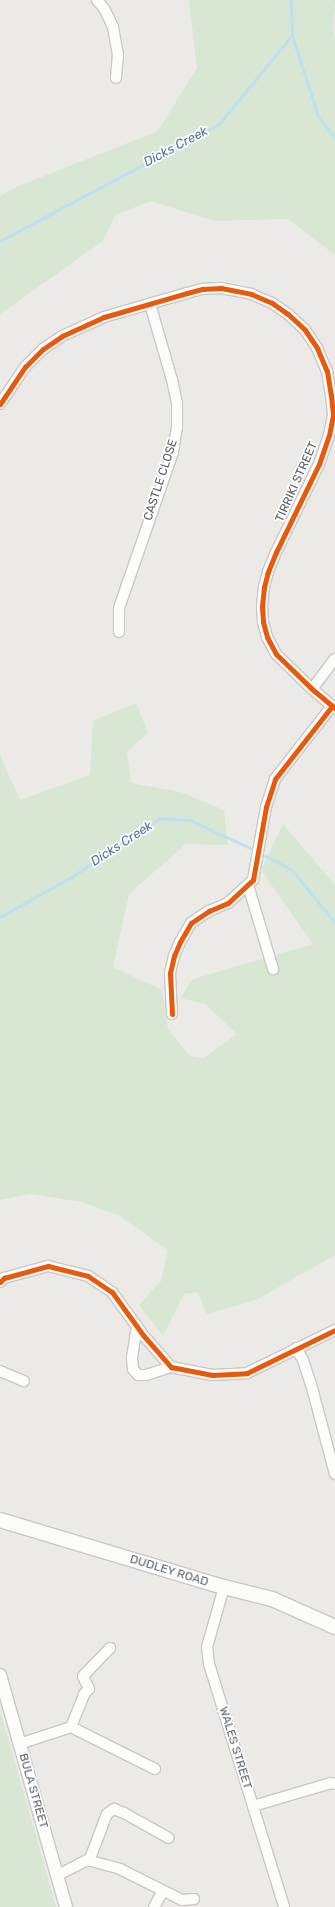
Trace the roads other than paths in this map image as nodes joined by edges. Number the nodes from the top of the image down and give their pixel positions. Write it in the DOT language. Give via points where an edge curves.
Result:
graph roads {
  1 [pos="97,0"];
  2 [pos="116,78"];
  3 [pos="150,304"];
  4 [pos="0,404"];
  5 [pos="119,632"];
  6 [pos="335,659"];
  7 [pos="312,689"];
  8 [pos="334,707"];
  9 [pos="248,885"];
  10 [pos="273,969"];
  11 [pos="172,1014"];
  12 [pos="0,1282"];
  13 [pos="137,1326"];
  14 [pos="335,1330"];
  15 [pos="296,1348"];
  16 [pos="171,1368"];
  17 [pos="0,1371"];
  18 [pos="24,1381"];
  19 [pos="333,1461"];
  20 [pos="335,1474"];
  21 [pos="0,1520"];
  22 [pos="224,1587"];
  23 [pos="335,1628"];
  24 [pos="110,1648"];
  25 [pos="0,1674"];
  26 [pos="71,1727"];
  27 [pos="19,1744"];
  28 [pos="155,1769"];
  29 [pos="335,1784"];
  30 [pos="253,1806"];
  31 [pos="169,1838"];
  32 [pos="89,1861"];
  33 [pos="58,1875"];
  34 [pos="163,1891"];
  35 [pos="194,1899"];
  36 [pos="66,1907"];
  37 [pos="154,1907"];
  38 [pos="284,1907"];
  1 -- 2 [label="street" via="113,27 118,54"];
  3 -- 4 [label="street, TIRRIKI STREET" via="104,317 62,336 43,349 25,367"];
  3 -- 5 [label="street, CASTLE CLOSE" via="172,380 177,403 177,428 173,452 119,608"];
  3 -- 7 [label="street, TIRRIKI STREET" via="202,289 222,288 251,294 272,302 305,330 327,370 333,415 329,435 276,552 264,587 262,607 267,637 276,654"];
  6 -- 7 [label="street"];
  7 -- 8 [label="street, TIRRIKI STREET"];
  8 -- 9 [label="street" via="276,779 266,807 253,880"];
  9 -- 10 [label="street"];
  9 -- 11 [label="street" via="228,903 209,911 191,924 180,942 170,973"];
  12 -- 13 [label="street" via="4,1278 48,1266 88,1276 112,1292"];
  13 -- 16 [label="street"];
  13 -- 16 [label="street" via="132,1358 138,1375"];
  14 -- 15 [label="street"];
  15 -- 16 [label="street" via="247,1373 212,1375"];
  15 -- 19 [label="street" via="311,1384"];
  17 -- 18 [label="street"];
  19 -- 20 [label="street"];
  21 -- 22 [label="main road, DUDLEY ROAD"];
  22 -- 23 [label="main road, DUDLEY ROAD" via="272,1599"];
  22 -- 30 [label="street, WALES STREET" via="207,1648 209,1664"];
  24 -- 26 [label="street" via="83,1676 89,1689 84,1694"];
  25 -- 27 [label="street, BULA STREET"];
  26 -- 27 [label="street"];
  26 -- 28 [label="street"];
  27 -- 33 [label="street, BULA STREET"];
  29 -- 30 [label="street" via="330,1783"];
  30 -- 38 [label="street, WALES STREET"];
  31 -- 32 [label="street" via="124,1812 114,1809 107,1814"];
  32 -- 33 [label="street"];
  32 -- 34 [label="street" via="120,1869"];
  33 -- 36 [label="street, BULA STREET"];
  34 -- 35 [label="street" via="182,1900"];
  34 -- 37 [label="street"];
}
